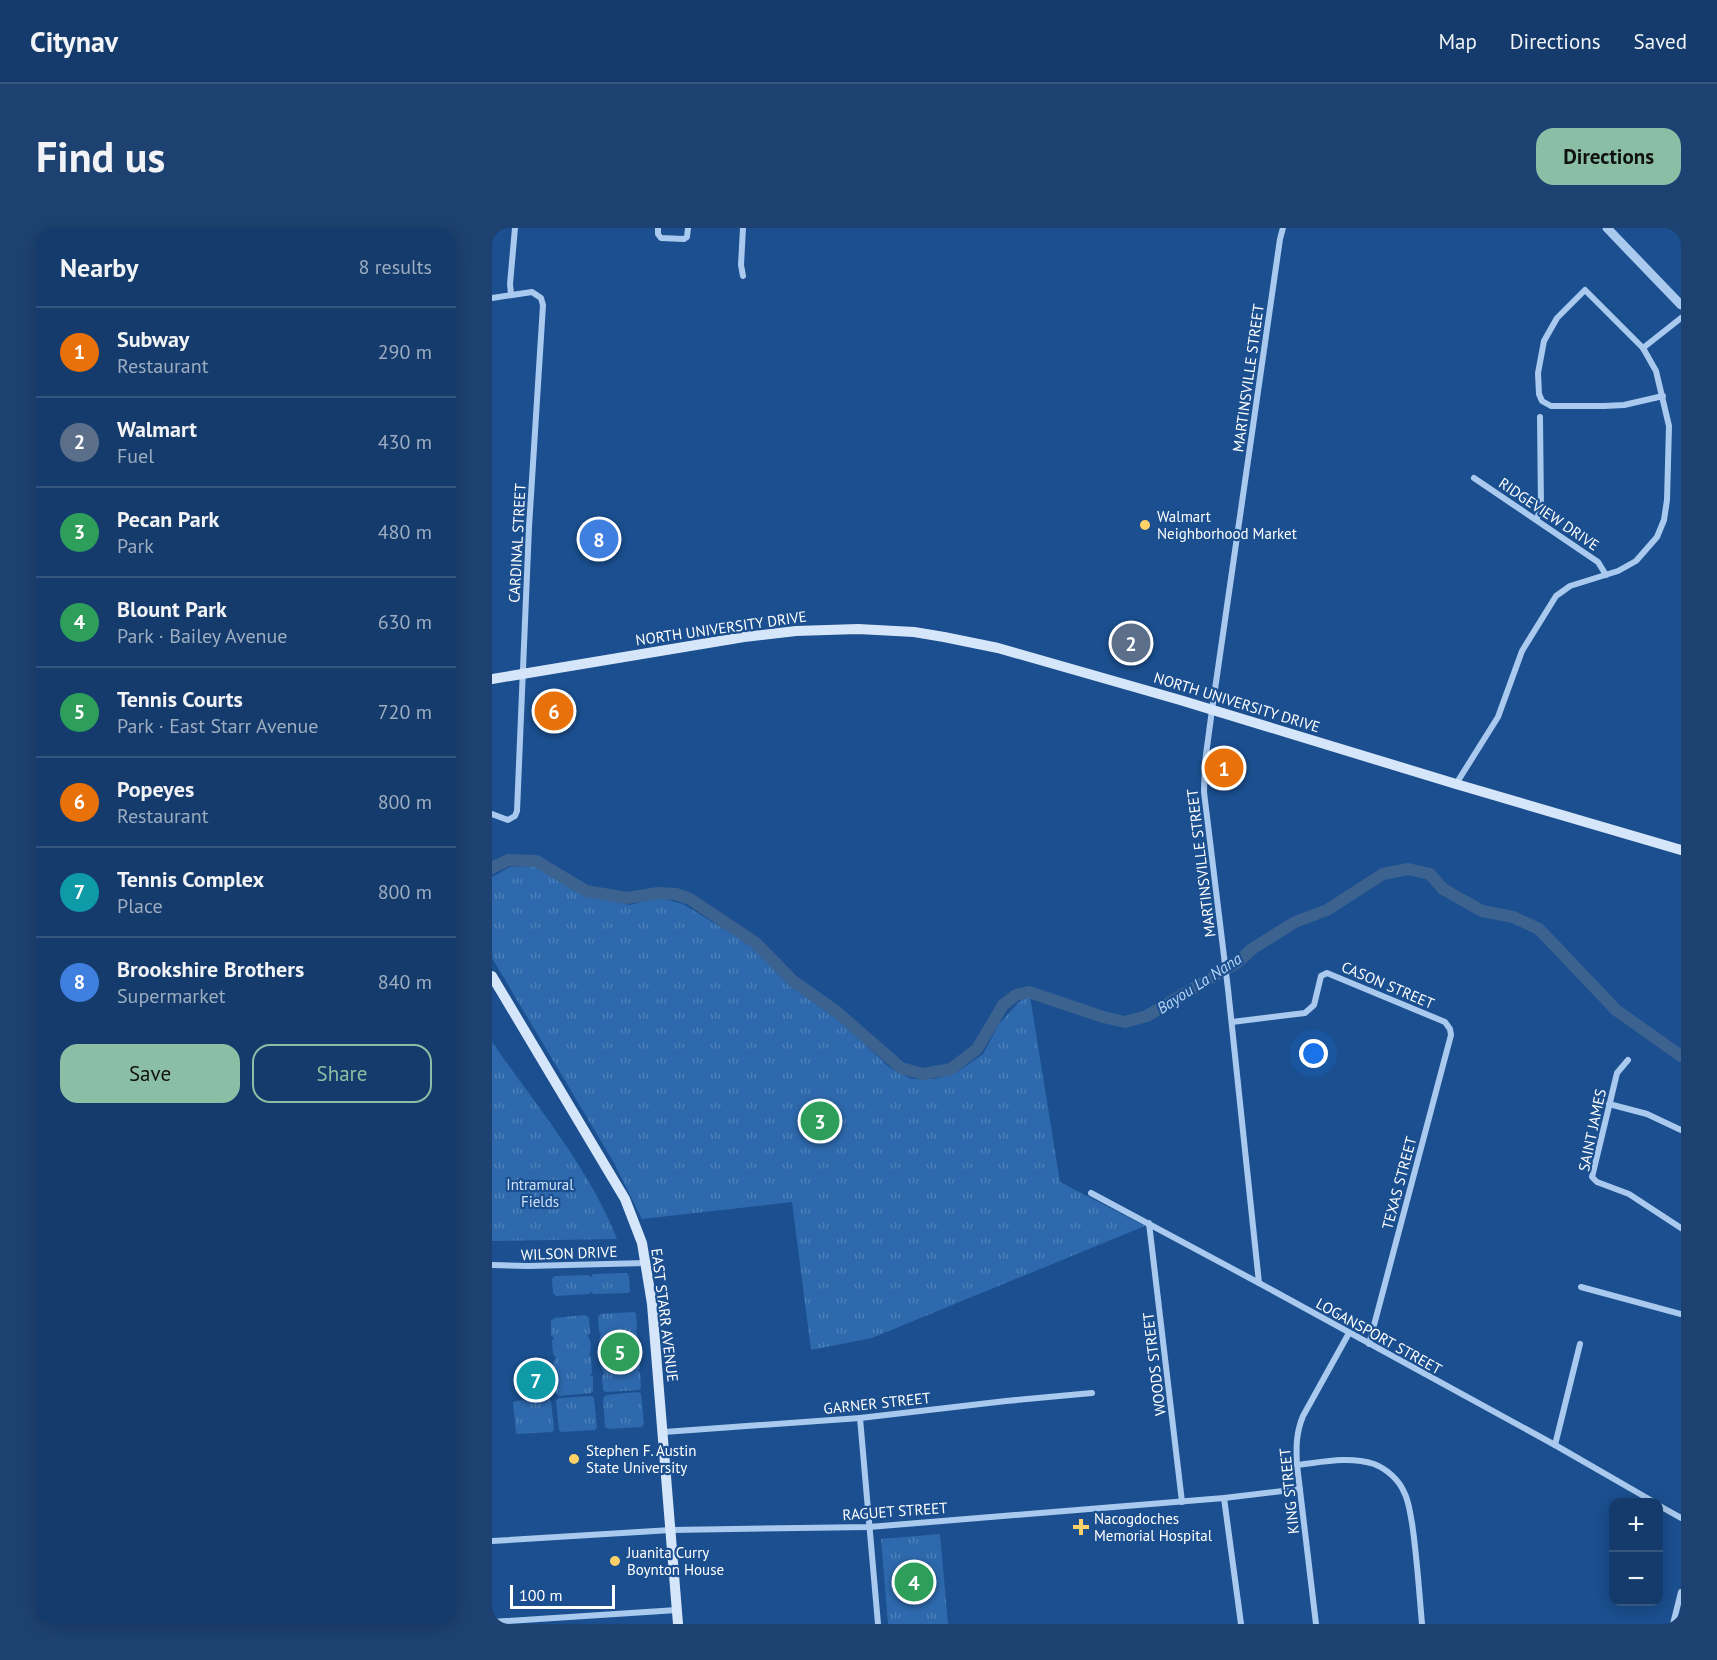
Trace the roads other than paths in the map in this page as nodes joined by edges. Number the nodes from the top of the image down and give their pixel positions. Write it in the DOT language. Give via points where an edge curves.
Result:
graph roads {
  1 [pos="515,228"];
  2 [pos="658,228"];
  3 [pos="688,228"];
  4 [pos="743,228"];
  5 [pos="1283,228"];
  6 [pos="1607,228"];
  7 [pos="743,276"];
  8 [pos="511,294"];
  9 [pos="492,298"];
  10 [pos="1681,305"];
  11 [pos="1681,318"];
  12 [pos="1643,348"];
  13 [pos="1663,396"];
  14 [pos="1540,417"];
  15 [pos="1474,478"];
  16 [pos="1537,518"];
  17 [pos="1606,575"];
  18 [pos="523,674"];
  19 [pos="492,679"];
  20 [pos="1212,710"];
  21 [pos="1456,784"];
  22 [pos="492,814"];
  23 [pos="1681,850"];
  24 [pos="492,976"];
  25 [pos="1232,1022"];
  26 [pos="1450,1029"];
  27 [pos="1628,1060"];
  28 [pos="1609,1104"];
  29 [pos="1681,1130"];
  30 [pos="1091,1193"];
  31 [pos="1149,1224"];
  32 [pos="1681,1228"];
  33 [pos="646,1263"];
  34 [pos="492,1265"];
  35 [pos="1259,1283"];
  36 [pos="1581,1287"];
  37 [pos="1681,1314"];
  38 [pos="1349,1333"];
  39 [pos="1369,1344"];
  40 [pos="1580,1344"];
  41 [pos="1092,1393"];
  42 [pos="861,1418"];
  43 [pos="663,1432"];
  44 [pos="1555,1445"];
  45 [pos="1297,1465"];
  46 [pos="1300,1489"];
  47 [pos="1224,1498"];
  48 [pos="1645,1498"];
  49 [pos="1182,1502"];
  50 [pos="1663,1507"];
  51 [pos="1681,1518"];
  52 [pos="869,1527"];
  53 [pos="671,1530"];
  54 [pos="492,1541"];
  55 [pos="1681,1592"];
  56 [pos="677,1610"];
  57 [pos="492,1622"];
  58 [pos="678,1624"];
  59 [pos="878,1624"];
  60 [pos="1241,1624"];
  61 [pos="1316,1624"];
  62 [pos="1422,1624"];
  63 [pos="1673,1624"];
  1 -- 8 [label="street"];
  2 -- 3 [label="street" via="661,238 684,239"];
  4 -- 7 [label="street"];
  5 -- 20 [label="street, MARTINSVILLE STREET"];
  6 -- 10 [label="street"];
  8 -- 9 [label="street, CARDINAL STREET"];
  8 -- 18 [label="street, CARDINAL STREET" via="532,292 543,305"];
  11 -- 12 [label="street"];
  12 -- 13 [label="street" via="1656,371"];
  12 -- 13 [label="street" via="1585,290 1557,318 1544,341 1539,394 1547,406 1624,405"];
  13 -- 17 [label="street" via="1669,437 1664,520 1636,561"];
  14 -- 16 [label="street" via="1541,508"];
  15 -- 16 [label="street, RIDGEVIEW DRIVE"];
  16 -- 17 [label="street, RIDGEVIEW DRIVE" via="1598,562"];
  17 -- 21 [label="street" via="1570,586 1556,596 1522,651 1498,717"];
  18 -- 19 [label="main road, NORTH UNIVERSITY DRIVE"];
  18 -- 20 [label="main road, NORTH UNIVERSITY DRIVE" via="772,634 824,629 882,630 998,648"];
  18 -- 22 [label="street, CARDINAL STREET" via="516,814 508,820"];
  20 -- 21 [label="main road, NORTH UNIVERSITY DRIVE"];
  20 -- 25 [label="street, MARTINSVILLE STREET" via="1204,792"];
  21 -- 23 [label="main road, NORTH UNIVERSITY DRIVE"];
  24 -- 33 [label="main road, EAST STARR AVENUE" via="616,1182 635,1222"];
  25 -- 26 [label="street, CASON STREET" via="1305,1013 1314,1005 1321,976 1328,973 1445,1022"];
  25 -- 35 [label="street, MARTINSVILLE STREET"];
  26 -- 39 [label="street, TEXAS STREET"];
  27 -- 28 [label="street, SAINT JAMES" via="1617,1073"];
  28 -- 29 [label="street" via="1647,1114"];
  28 -- 32 [label="street, SAINT JAMES" via="1594,1180 1629,1194"];
  30 -- 31 [label="street, LOGANSPORT STREET"];
  31 -- 35 [label="street, LOGANSPORT STREET"];
  31 -- 49 [label="street, WOODS STREET"];
  33 -- 34 [label="street, WILSON DRIVE"];
  33 -- 43 [label="main road, EAST STARR AVENUE"];
  35 -- 38 [label="street, LOGANSPORT STREET"];
  36 -- 37 [label="street"];
  38 -- 39 [label="street, LOGANSPORT STREET"];
  38 -- 45 [label="street, KING STREET" via="1300,1424"];
  39 -- 44 [label="street, LOGANSPORT STREET"];
  40 -- 44 [label="street"];
  41 -- 42 [label="street, GARNER STREET"];
  42 -- 43 [label="street, GARNER STREET"];
  42 -- 52 [label="street"];
  43 -- 53 [label="main road, EAST STARR AVENUE"];
  44 -- 48 [label="street, LOGANSPORT STREET"];
  45 -- 46 [label="street, KING STREET"];
  45 -- 62 [label="street" via="1356,1460 1377,1465 1395,1477 1408,1504"];
  46 -- 47 [label="street, RAGUET STREET"];
  46 -- 61 [label="street, KING STREET"];
  47 -- 49 [label="street, RAGUET STREET"];
  47 -- 60 [label="street"];
  49 -- 52 [label="street, RAGUET STREET"];
  50 -- 51 [label="street"];
  52 -- 53 [label="street, RAGUET STREET"];
  52 -- 59 [label="street"];
  53 -- 54 [label="street, RAGUET STREET"];
  53 -- 56 [label="main road, EAST STARR AVENUE"];
  55 -- 63 [label="street"];
  56 -- 57 [label="street"];
  56 -- 58 [label="main road, EAST STARR AVENUE"];
}
